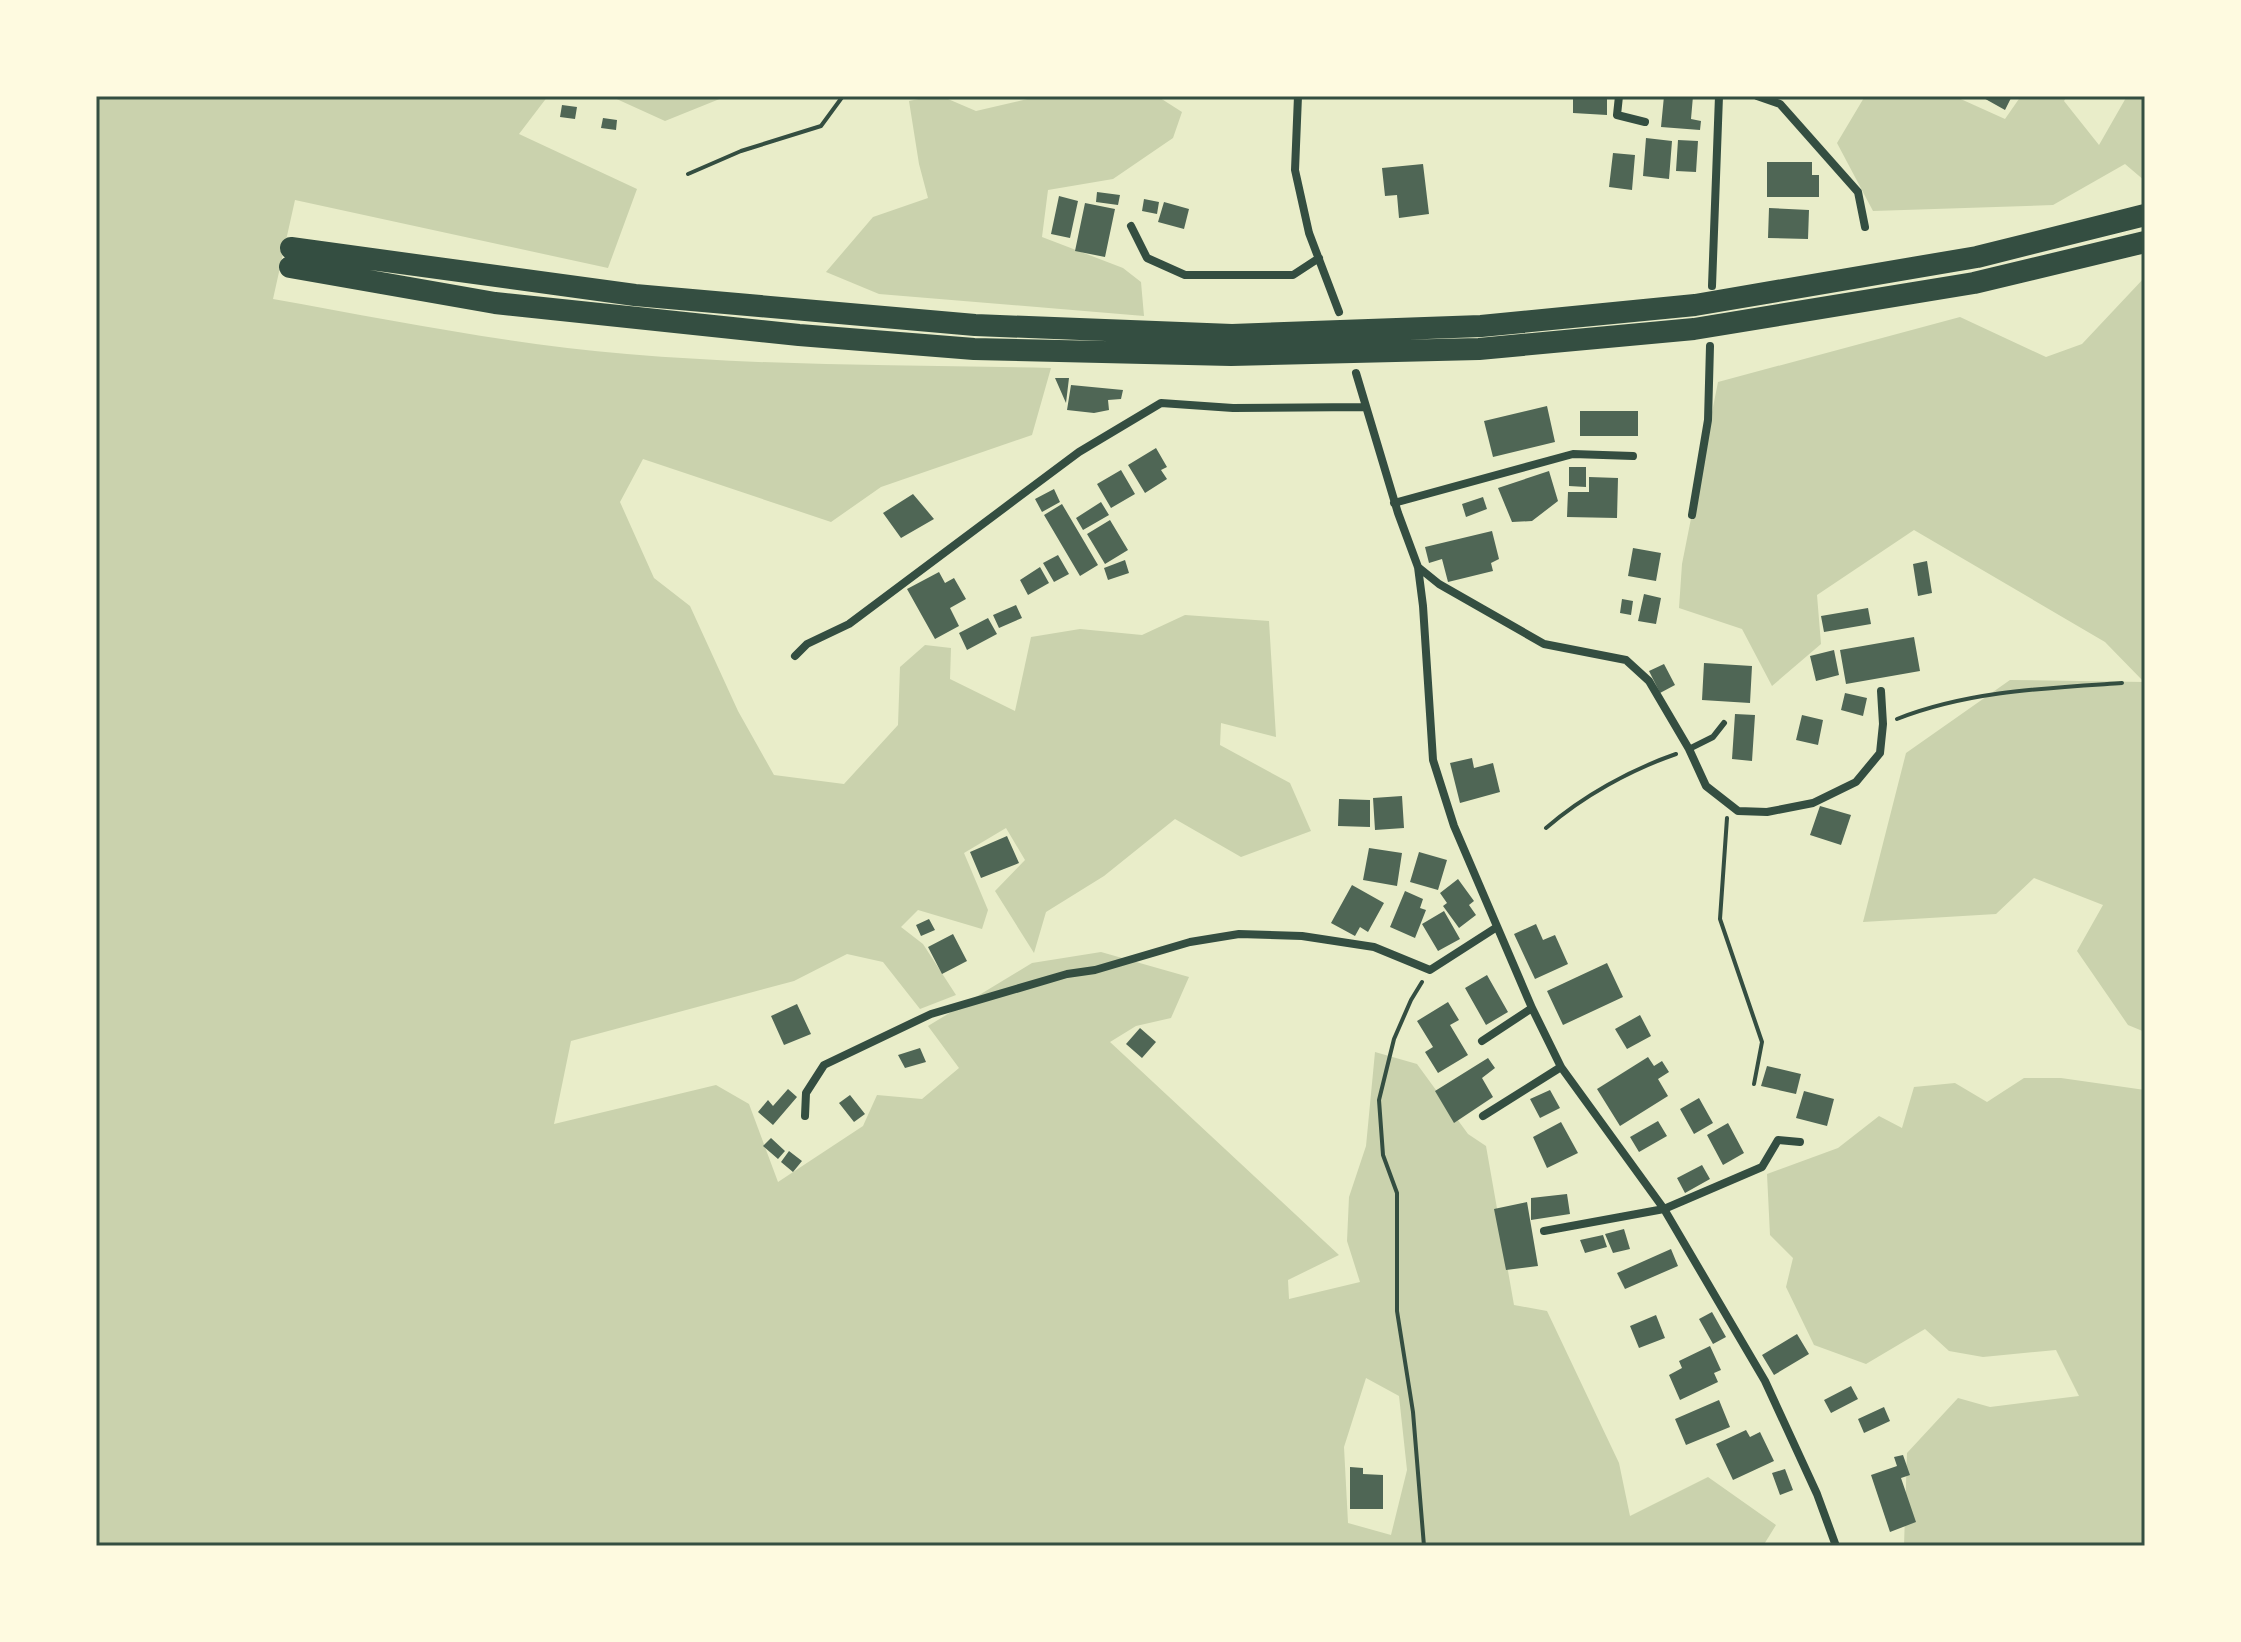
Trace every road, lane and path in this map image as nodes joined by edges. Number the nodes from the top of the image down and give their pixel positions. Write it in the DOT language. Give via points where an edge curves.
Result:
graph roads {
  1 [pos="843,96"];
  2 [pos="1298,96"];
  3 [pos="1619,96"];
  4 [pos="1719,96"];
  5 [pos="1757,96"];
  6 [pos="1781,100"];
  7 [pos="1645,122"];
  8 [pos="688,174"];
  9 [pos="2145,215"];
  10 [pos="1131,226"];
  11 [pos="1865,227"];
  12 [pos="2145,242"];
  13 [pos="1319,258"];
  14 [pos="1712,286"];
  15 [pos="1339,312"];
  16 [pos="1710,346"];
  17 [pos="1356,373"];
  18 [pos="1365,407"];
  19 [pos="1633,456"];
  20 [pos="1394,503"];
  21 [pos="1692,515"];
  22 [pos="1418,567"];
  23 [pos="795,656"];
  24 [pos="2122,683"];
  25 [pos="1881,691"];
  26 [pos="1724,723"];
  27 [pos="1883,724"];
  28 [pos="1689,749"];
  29 [pos="1728,804"];
  30 [pos="1546,828"];
  31 [pos="1497,927"];
  32 [pos="1430,970"];
  33 [pos="1532,1008"];
  34 [pos="1482,1041"];
  35 [pos="1561,1067"];
  36 [pos="1754,1084"];
  37 [pos="805,1116"];
  38 [pos="1483,1116"];
  39 [pos="1800,1142"];
  40 [pos="1664,1209"];
  41 [pos="1544,1231"];
  42 [pos="1424,1546"];
  43 [pos="1836,1546"];
  1 -- 8 [label="path" via="821,126"];
  2 -- 13 [label="street" via="1295,170"];
  3 -- 7 [label="street" via="1617,115"];
  4 -- 14 [label="street"];
  5 -- 6 [label="street"];
  6 -- 11 [label="street" via="1858,192"];
  9 -- 12 [label="highway" via="1977,257 1695,305 1481,326 1232,335 975,325 290,258 495,303 784,334 974,349 1231,355 1479,349 1694,329 1974,283"];
  10 -- 13 [label="street" via="1147,258 1185,275 1293,275"];
  13 -- 15 [label="street"];
  16 -- 21 [label="street" via="1708,420"];
  17 -- 18 [label="street"];
  18 -- 20 [label="street"];
  18 -- 23 [label="street" via="1161,403 1079,452 849,624 807,644"];
  19 -- 20 [label="street" via="1573,454"];
  20 -- 22 [label="street"];
  22 -- 28 [label="street" via="1544,644 1626,660 1649,681"];
  22 -- 31 [label="street" via="1433,760 1454,826"];
  24 -- 27 [label="path" via="2031,689 1932,705"];
  25 -- 27 [label="street"];
  26 -- 28 [label="lane" via="1713,737"];
  27 -- 29 [label="street" via="1880,753 1856,782 1813,803 1767,812 1738,811"];
  28 -- 29 [label="street" via="1706,786"];
  28 -- 30 [label="path" via="1572,806"];
  29 -- 36 [label="path" via="1720,919 1762,1042"];
  31 -- 32 [label="street"];
  31 -- 33 [label="street"];
  32 -- 37 [label="street" via="1374,947 1302,936 1239,934 1190,942 931,1014 824,1065 806,1093"];
  32 -- 42 [label="path" via="1394,1039 1379,1100 1383,1155 1397,1193 1397,1311 1413,1412"];
  33 -- 34 [label="street"];
  33 -- 35 [label="street"];
  35 -- 38 [label="street"];
  35 -- 40 [label="street"];
  39 -- 40 [label="street" via="1778,1140 1762,1167"];
  40 -- 41 [label="street"];
  40 -- 43 [label="street" via="1765,1381"];
}
